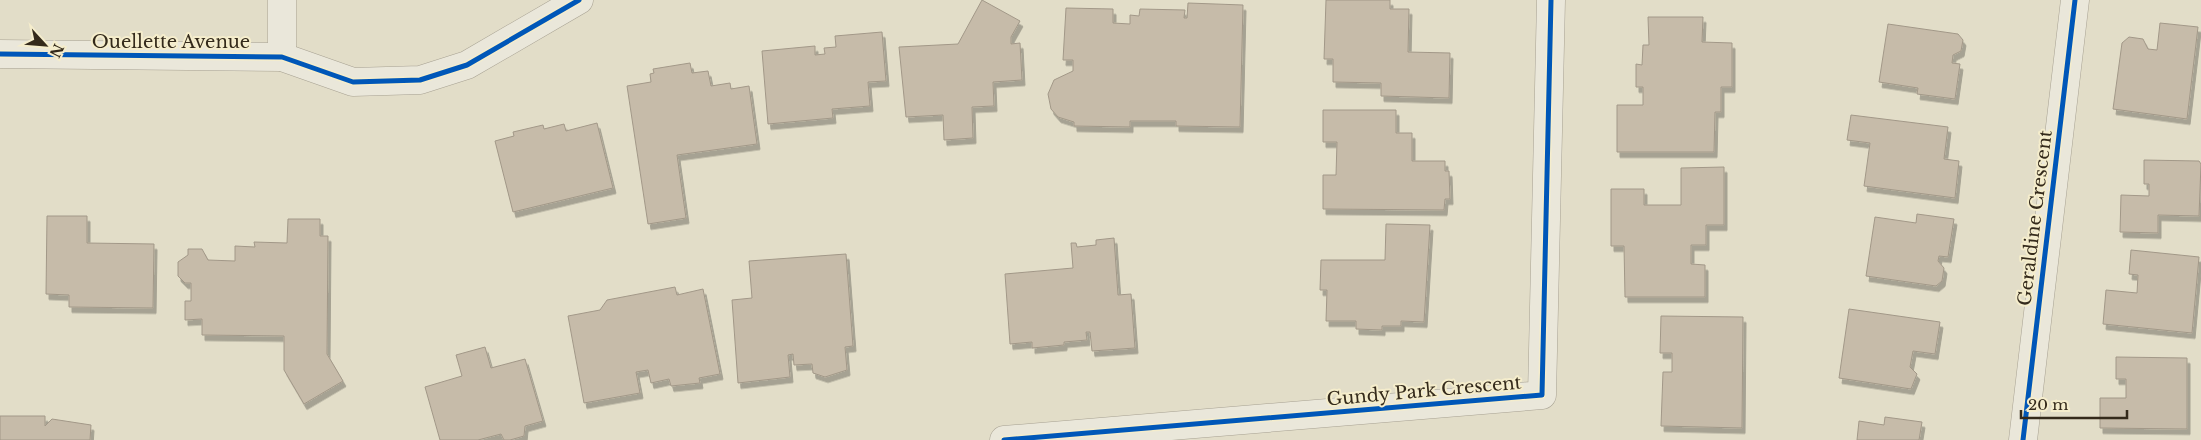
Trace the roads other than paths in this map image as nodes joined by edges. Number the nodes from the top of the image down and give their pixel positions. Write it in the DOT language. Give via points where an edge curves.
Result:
graph roads {
  1 [pos="282,0"];
  2 [pos="579,0"];
  3 [pos="1551,0"];
  4 [pos="2075,0"];
  5 [pos="0,54"];
  6 [pos="282,57"];
  7 [pos="1004,440"];
  8 [pos="2023,440"];
  1 -- 6 [label="street"];
  2 -- 6 [label="street" via="466,64 420,80 353,82"];
  3 -- 7 [label="street, Gundy Park Crescent" via="1542,395"];
  4 -- 8 [label="street, Geraldine Crescent"];
  5 -- 6 [label="street, Ouellette Avenue"];
}
